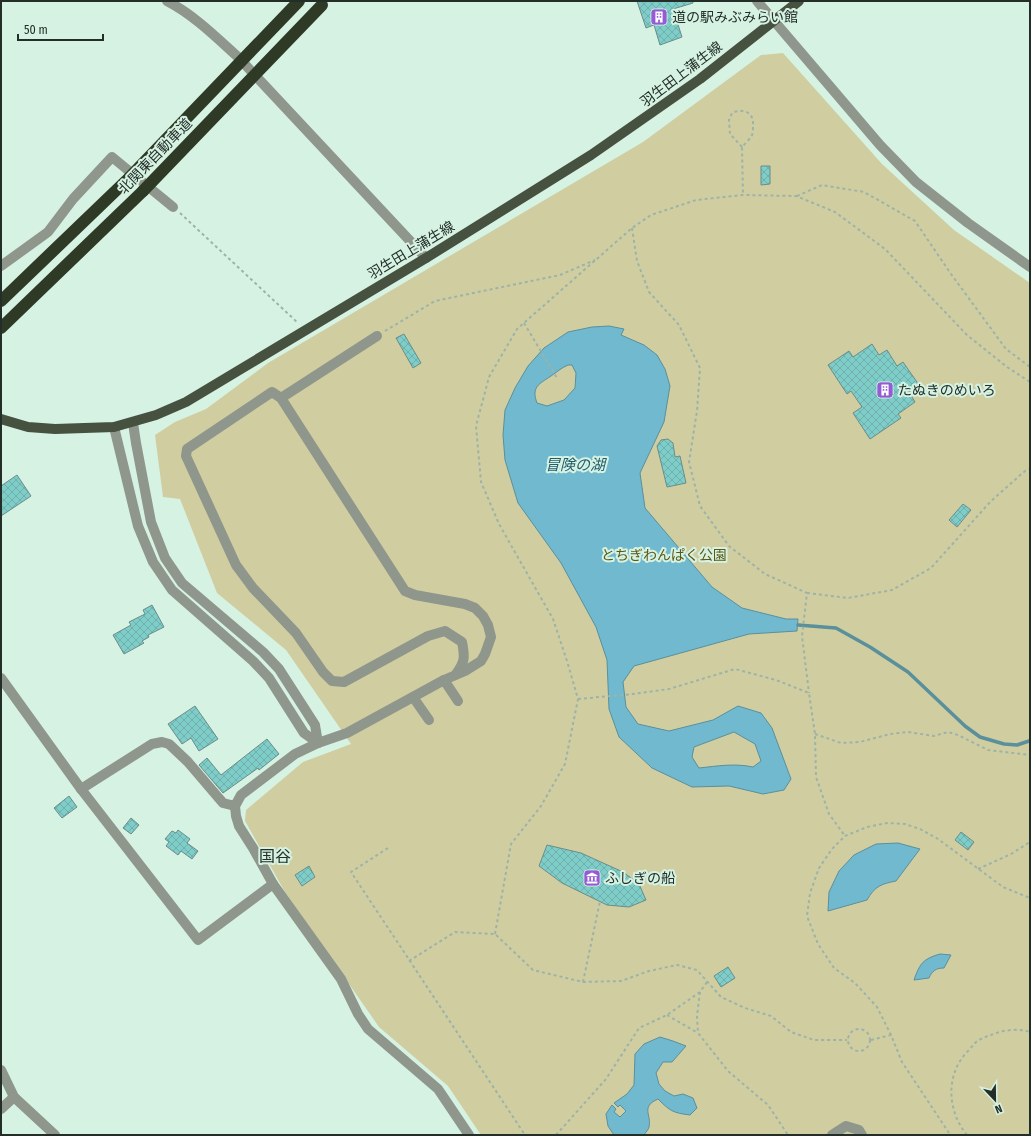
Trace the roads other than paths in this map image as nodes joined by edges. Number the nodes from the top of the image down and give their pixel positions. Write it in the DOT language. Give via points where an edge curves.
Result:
graph roads {
  1 [pos="167,1"];
  2 [pos="299,1"];
  3 [pos="757,1"];
  4 [pos="799,1"];
  5 [pos="324,3"];
  6 [pos="774,21"];
  7 [pos="173,207"];
  8 [pos="426,258"];
  9 [pos="1,266"];
  10 [pos="1030,267"];
  11 [pos="1,301"];
  12 [pos="1,328"];
  13 [pos="377,336"];
  14 [pos="281,398"];
  15 [pos="1,419"];
  16 [pos="133,422"];
  17 [pos="114,427"];
  18 [pos="456,674"];
  19 [pos="1,678"];
  20 [pos="444,680"];
  21 [pos="413,697"];
  22 [pos="458,701"];
  23 [pos="429,720"];
  24 [pos="318,743"];
  25 [pos="81,789"];
  26 [pos="235,806"];
  27 [pos="273,884"];
  28 [pos="1,1070"];
  29 [pos="14,1097"];
  30 [pos="1,1109"];
  31 [pos="55,1135"];
  32 [pos="469,1135"];
  33 [pos="832,1135"];
  34 [pos="862,1135"];
  1 -- 8 [label="street" via="181,8 238,57"];
  2 -- 11 [label="highway, 北関東自動車道, bridge" via="129,178"];
  3 -- 6 [label="street"];
  4 -- 6 [label="main road, 羽生田上蒲生線"];
  5 -- 12 [label="highway, 北関東自動車道, bridge" via="142,191"];
  6 -- 8 [label="main road, 羽生田上蒲生線" via="700,79 591,156"];
  6 -- 10 [label="street" via="880,145 916,182 968,224"];
  7 -- 9 [label="street" via="112,157 72,199 48,232"];
  8 -- 16 [label="main road, 羽生田上蒲生線" via="186,402"];
  13 -- 14 [label="street"];
  14 -- 18 [label="street" via="405,591 465,604 475,608 483,616 491,636 486,654 481,661"];
  14 -- 18 [label="street" via="272,392 187,449 186,456 236,565 253,588 296,633 332,681 344,682 428,636 445,631 462,642 465,655"];
  15 -- 17 [label="main road, 羽生田上蒲生線" via="28,427 55,429"];
  16 -- 17 [label="main road, 羽生田上蒲生線"];
  16 -- 24 [label="street" via="151,522 165,558 182,582 279,669 315,725"];
  17 -- 24 [label="street" via="138,526 153,562 172,590 269,678 304,733"];
  18 -- 20 [label="street"];
  19 -- 25 [label="street"];
  20 -- 21 [label="street"];
  20 -- 22 [label="street"];
  21 -- 23 [label="street"];
  21 -- 24 [label="street" via="347,733"];
  24 -- 26 [label="street" via="295,754 241,795"];
  25 -- 26 [label="street" via="152,744 162,742 170,744 188,762 223,803"];
  25 -- 27 [label="street" via="198,940"];
  26 -- 27 [label="street" via="239,826"];
  27 -- 32 [label="street" via="341,979 368,1029 438,1089"];
  28 -- 29 [label="street"];
  29 -- 30 [label="street"];
  29 -- 31 [label="street"];
  33 -- 34 [label="street" via="846,1126 859,1130"];
}
